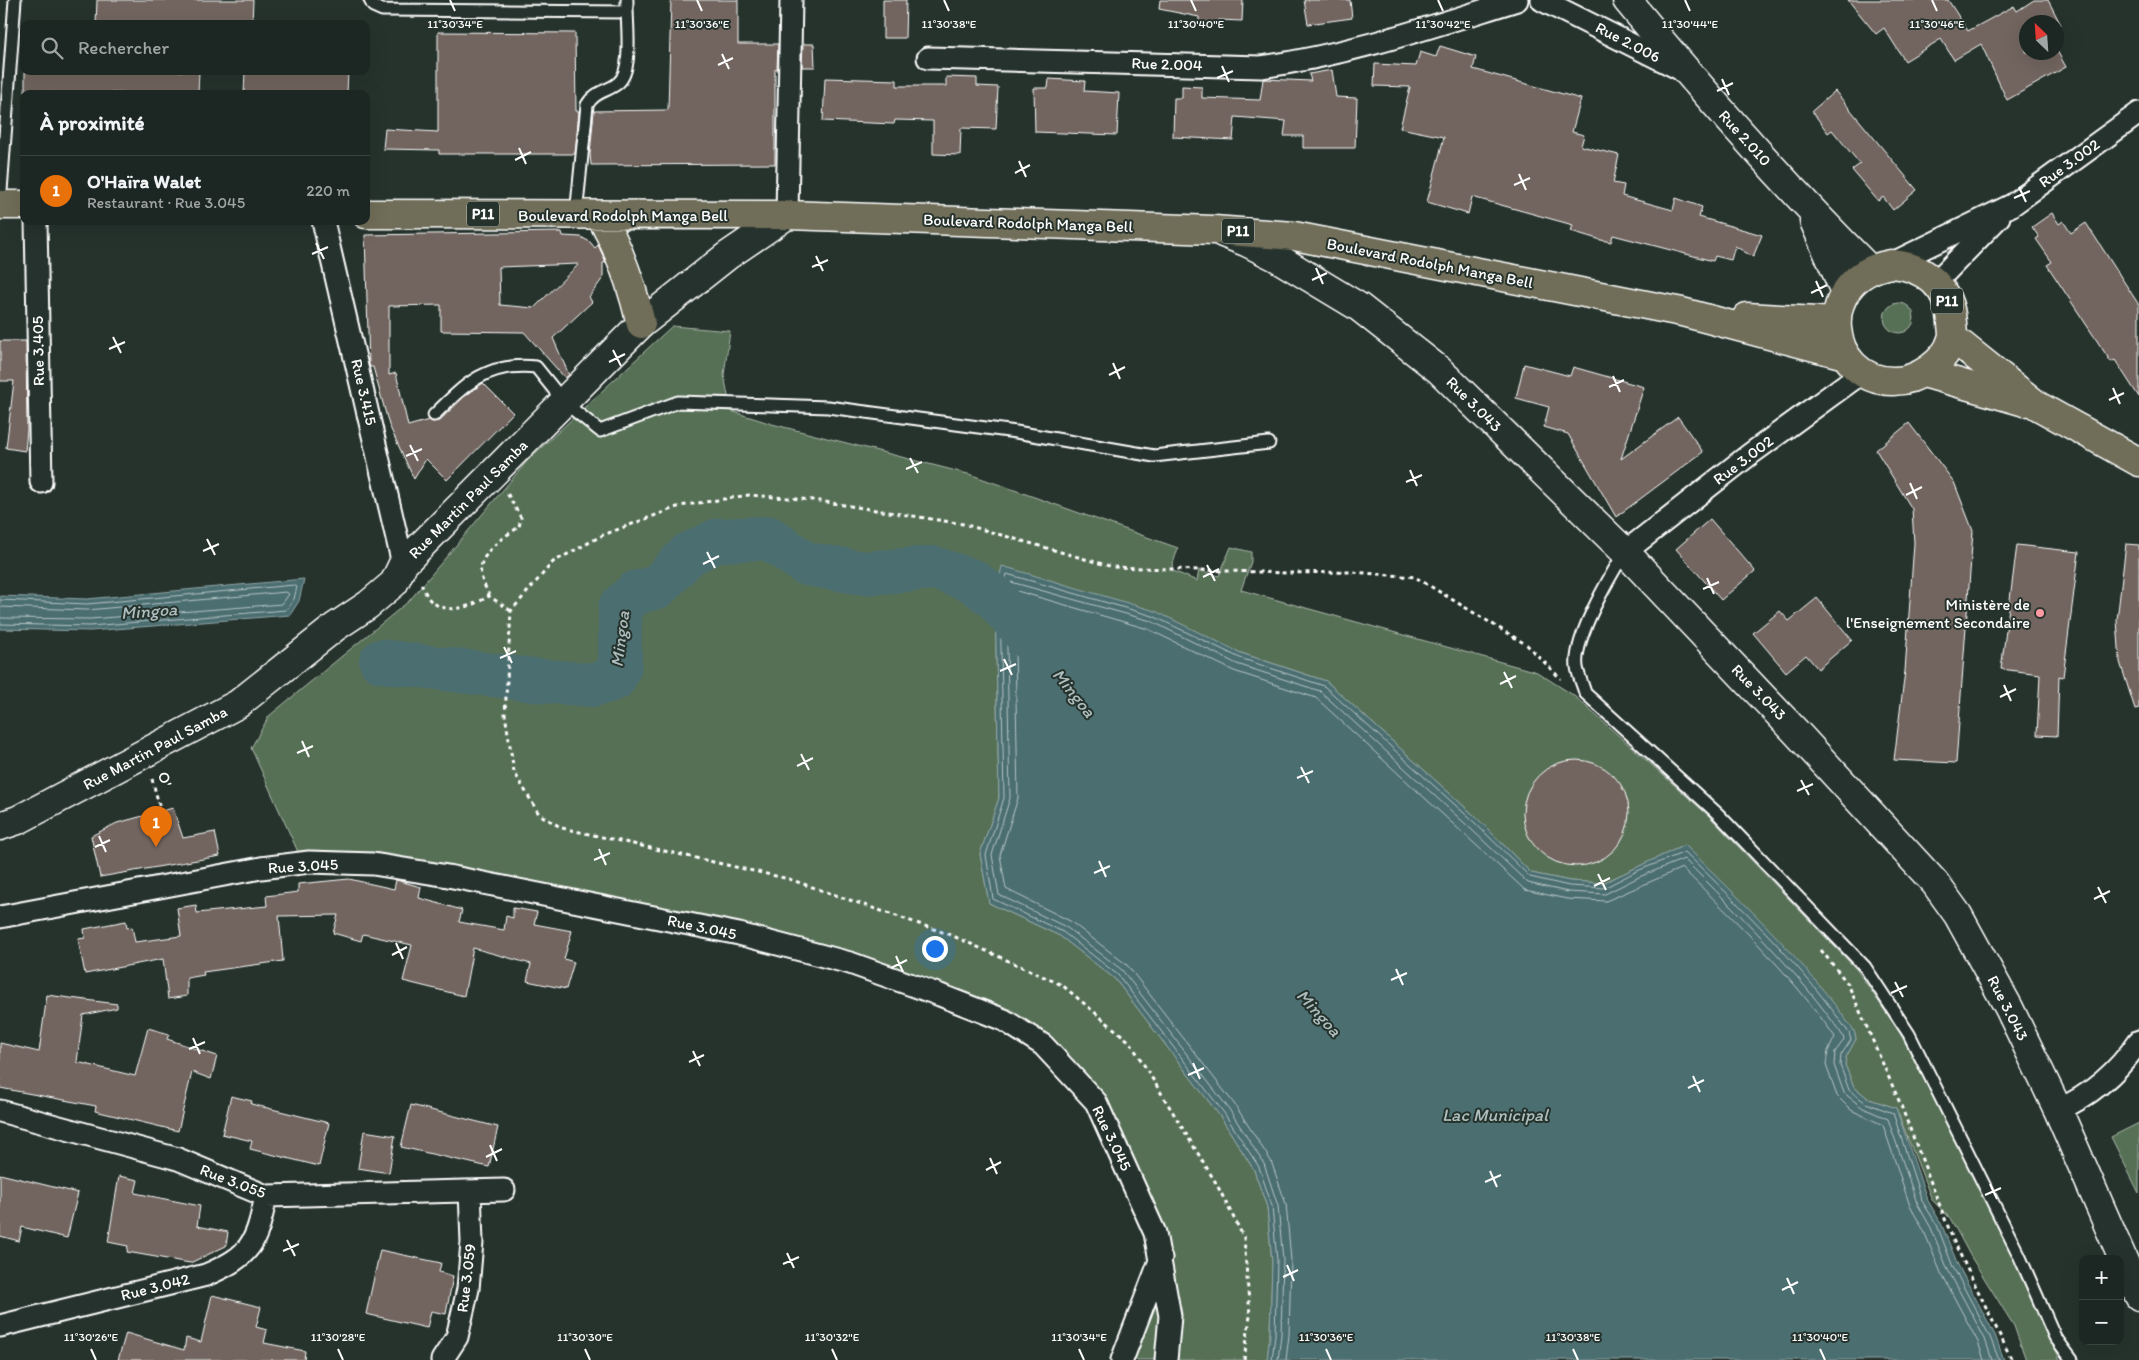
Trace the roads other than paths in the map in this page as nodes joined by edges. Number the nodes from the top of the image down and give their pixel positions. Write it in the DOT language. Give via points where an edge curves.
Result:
graph roads {
  1 [pos="15,0"];
  2 [pos="370,0"];
  3 [pos="627,0"];
  4 [pos="790,0"];
  5 [pos="1517,0"];
  6 [pos="1542,0"];
  7 [pos="1627,0"];
  8 [pos="626,12"];
  9 [pos="928,58"];
  10 [pos="1687,72"];
  11 [pos="2139,112"];
  12 [pos="0,205"];
  13 [pos="20,205"];
  14 [pos="2012,205"];
  15 [pos="1808,208"];
  16 [pos="370,214"];
  17 [pos="588,215"];
  18 [pos="787,215"];
  19 [pos="36,225"];
  20 [pos="324,225"];
  21 [pos="1214,230"];
  22 [pos="1881,267"];
  23 [pos="1936,282"];
  24 [pos="1845,292"];
  25 [pos="1682,312"];
  26 [pos="1836,322"];
  27 [pos="641,324"];
  28 [pos="1952,338"];
  29 [pos="1854,363"];
  30 [pos="1924,372"];
  31 [pos="564,402"];
  32 [pos="2038,406"];
  33 [pos="434,415"];
  34 [pos="1269,443"];
  35 [pos="2139,462"];
  36 [pos="41,482"];
  37 [pos="1625,552"];
  38 [pos="405,562"];
  39 [pos="0,826"];
  40 [pos="0,917"];
  41 [pos="2139,1041"];
  42 [pos="2058,1110"];
  43 [pos="0,1111"];
  44 [pos="470,1190"];
  45 [pos="504,1190"];
  46 [pos="266,1196"];
  47 [pos="1162,1258"];
  48 [pos="2139,1296"];
  49 [pos="0,1326"];
  50 [pos="442,1360"];
  51 [pos="1122,1360"];
  52 [pos="1166,1360"];
  53 [pos="2072,1360"];
  1 -- 12 [label="lane"];
  2 -- 8 [label="lane" via="373,6 382,10"];
  3 -- 8 [label="lane"];
  4 -- 18 [label="street"];
  5 -- 9 [label="street, Rue 2.004" via="1395,38 1304,61 1261,67"];
  6 -- 10 [label="street, Rue 2.006"];
  7 -- 10 [label="main road, Rue 2.010"];
  8 -- 17 [label="lane" via="626,75 617,84 595,95 587,105"];
  10 -- 15 [label="main road, Rue 2.010"];
  11 -- 14 [label="street, Rue 3.002"];
  12 -- 13 [label="main road"];
  14 -- 22 [label="street, Rue 3.002"];
  14 -- 23 [label="street"];
  15 -- 22 [label="main road, Rue 2.010"];
  15 -- 24 [label="main road"];
  16 -- 17 [label="main road, Boulevard Rodolph Manga Bell / P11"];
  17 -- 18 [label="main road, Boulevard Rodolph Manga Bell / P11"];
  17 -- 27 [label="main road" via="616,244 627,269"];
  18 -- 21 [label="main road, Boulevard Rodolph Manga Bell / P11"];
  18 -- 27 [label="main road, Rue Martin Paul Samba" via="727,256"];
  19 -- 36 [label="street, Rue 3.405"];
  20 -- 38 [label="street, Rue 3.415"];
  21 -- 25 [label="main road, Boulevard Rodolph Manga Bell / P11" via="1294,236"];
  21 -- 37 [label="main road, Rue 3.043" via="1261,249 1359,306 1440,370"];
  22 -- 23 [label="main road, P11" via="1915,268"];
  22 -- 24 [label="main road" via="1856,279"];
  23 -- 28 [label="main road, P11" via="1951,309"];
  24 -- 26 [label="main road" via="1838,306"];
  25 -- 26 [label="main road"];
  25 -- 29 [label="main road, P11"];
  26 -- 29 [label="main road" via="1840,345"];
  27 -- 31 [label="main road, Rue Martin Paul Samba"];
  28 -- 30 [label="main road, P11" via="1935,364"];
  28 -- 32 [label="main road"];
  29 -- 30 [label="main road, P11" via="1877,378 1893,381 1909,379"];
  29 -- 37 [label="street, Rue 3.002" via="1749,455"];
  30 -- 32 [label="main road"];
  31 -- 33 [label="lane" via="536,367 514,364 482,374 460,389"];
  31 -- 34 [label="lane" via="600,431 678,402 828,407 1016,432 1154,456"];
  31 -- 38 [label="main road, Rue Martin Paul Samba"];
  32 -- 35 [label="main road"];
  37 -- 42 [label="main road, Rue 3.043" via="1935,883 1958,915 2009,1008"];
  37 -- 53 [label="lane" via="1582,636 1577,666 1585,693 1718,814 1865,967 1909,1034 2019,1256 2055,1337"];
  38 -- 39 [label="main road, Rue Martin Paul Samba" via="394,583 238,704 18,820"];
  40 -- 47 [label="street, Rue 3.045" via="261,868 309,862 373,864 739,934 850,963 1004,1020 1044,1045 1096,1102 1155,1233"];
  41 -- 42 [label="street" via="2094,1091"];
  42 -- 48 [label="main road, Rue 3.043"];
  43 -- 46 [label="street, Rue 3.055" via="178,1159"];
  44 -- 45 [label="street, Rue 3.055"];
  44 -- 46 [label="street, Rue 3.055"];
  44 -- 50 [label="street, Rue 3.059" via="472,1242 468,1290 457,1337"];
  46 -- 49 [label="street, Rue 3.042" via="259,1230 246,1252 227,1266 206,1275"];
  47 -- 51 [label="street"];
  47 -- 52 [label="street, Rue 3.045" via="1170,1316"];
}
